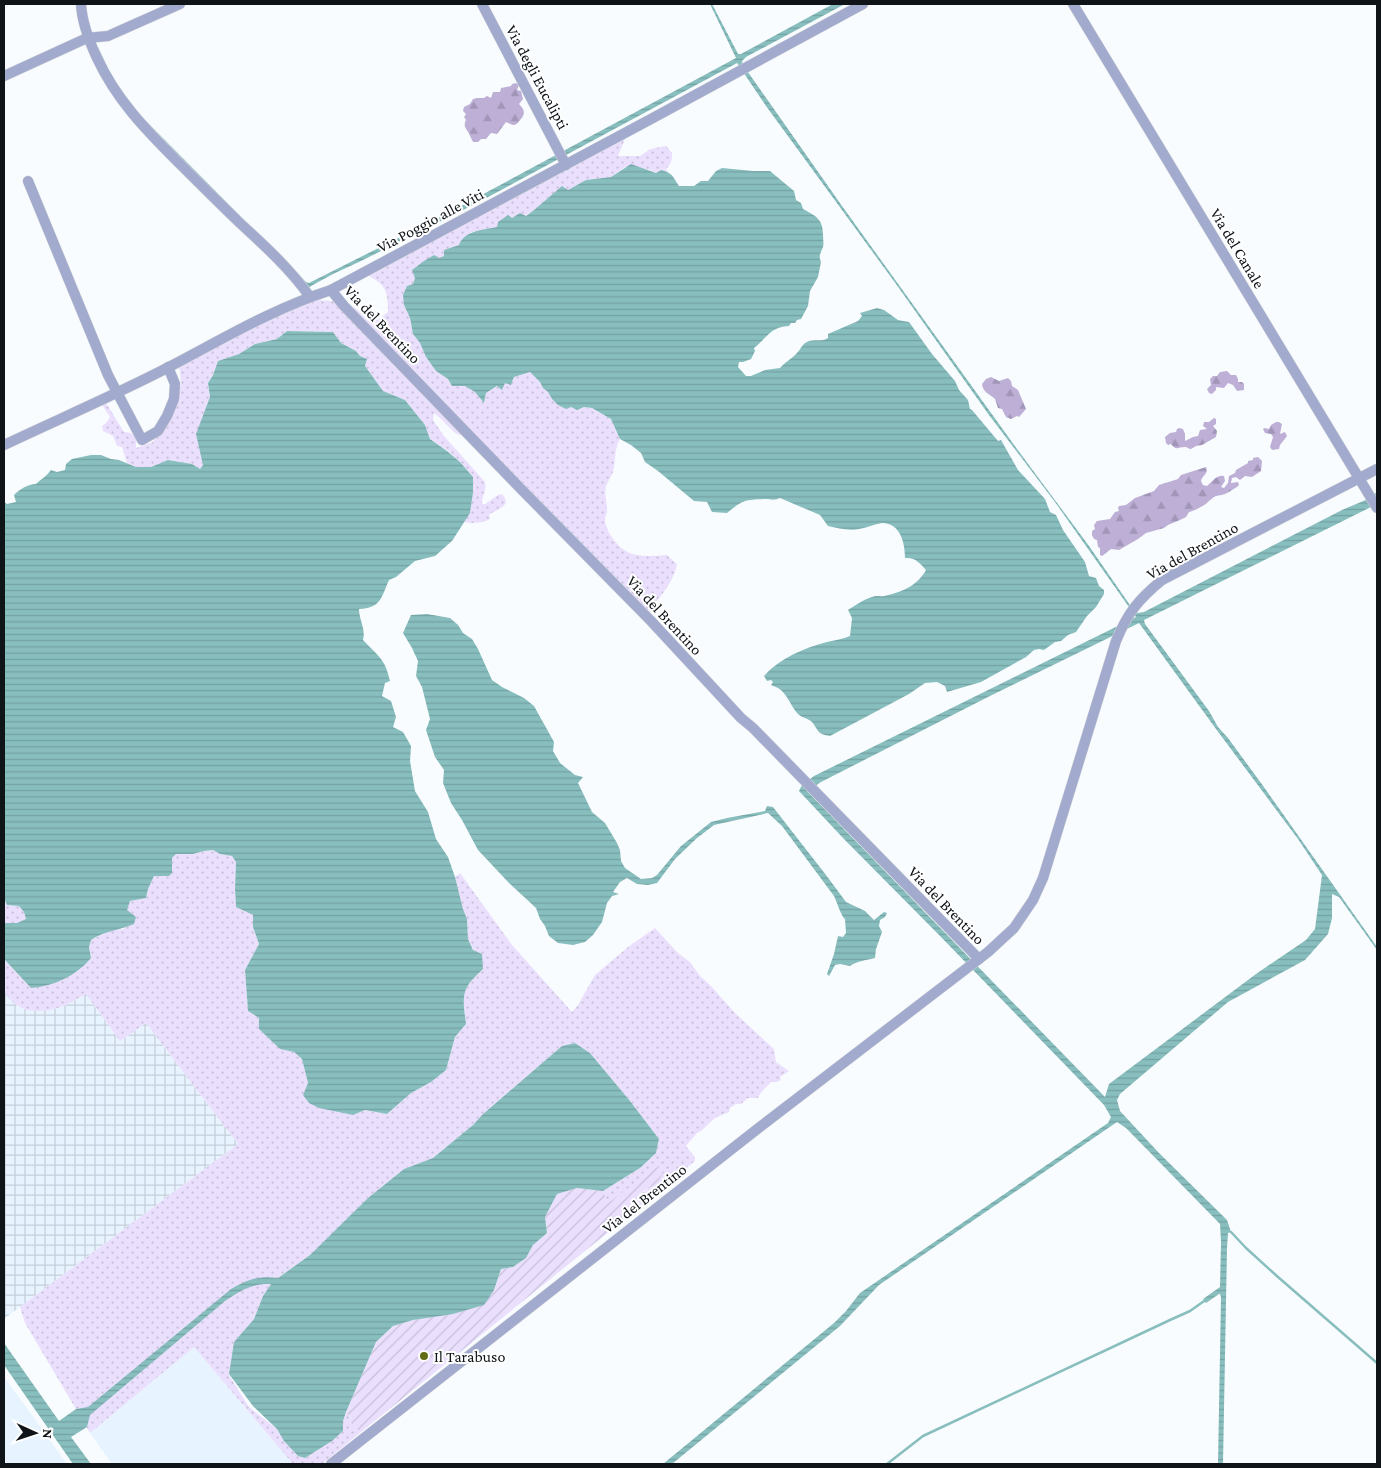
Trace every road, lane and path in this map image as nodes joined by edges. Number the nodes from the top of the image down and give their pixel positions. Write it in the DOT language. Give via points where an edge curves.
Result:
graph roads {
  1 [pos="81,4"];
  2 [pos="180,4"];
  3 [pos="482,4"];
  4 [pos="862,4"];
  5 [pos="1073,4"];
  6 [pos="87,38"];
  7 [pos="4,76"];
  8 [pos="563,158"];
  9 [pos="28,181"];
  10 [pos="331,290"];
  11 [pos="310,297"];
  12 [pos="168,367"];
  13 [pos="116,392"];
  14 [pos="4,445"];
  15 [pos="1377,469"];
  16 [pos="1360,478"];
  17 [pos="1377,508"];
  18 [pos="974,963"];
  19 [pos="331,1464"];
  1 -- 6 [label="street"];
  2 -- 6 [label="street" via="108,36"];
  3 -- 8 [label="street, Via degli Eucalipti"];
  4 -- 8 [label="street, Via Poggio alle Viti" via="738,72"];
  5 -- 16 [label="street, Via del Canale"];
  6 -- 7 [label="street"];
  6 -- 11 [label="street" via="114,90 140,124 260,241"];
  8 -- 10 [label="street, Via Poggio alle Viti"];
  9 -- 13 [label="street"];
  10 -- 11 [label="street, Via Poggio alle Viti"];
  10 -- 18 [label="street, Via del Brentino" via="652,621"];
  11 -- 12 [label="street, Via Poggio alle Viti" via="260,318"];
  12 -- 13 [label="street, Via Poggio alle Viti"];
  12 -- 13 [label="street" via="175,384 174,400 158,431 142,440"];
  13 -- 14 [label="street, Via Poggio alle Viti"];
  15 -- 16 [label="street, Via del Brentino"];
  16 -- 17 [label="street, Via del Canale"];
  16 -- 18 [label="street, Via del Brentino" via="1162,580 1135,606 1116,640 1043,878 1014,928"];
  18 -- 19 [label="street, Via del Brentino"];
}
